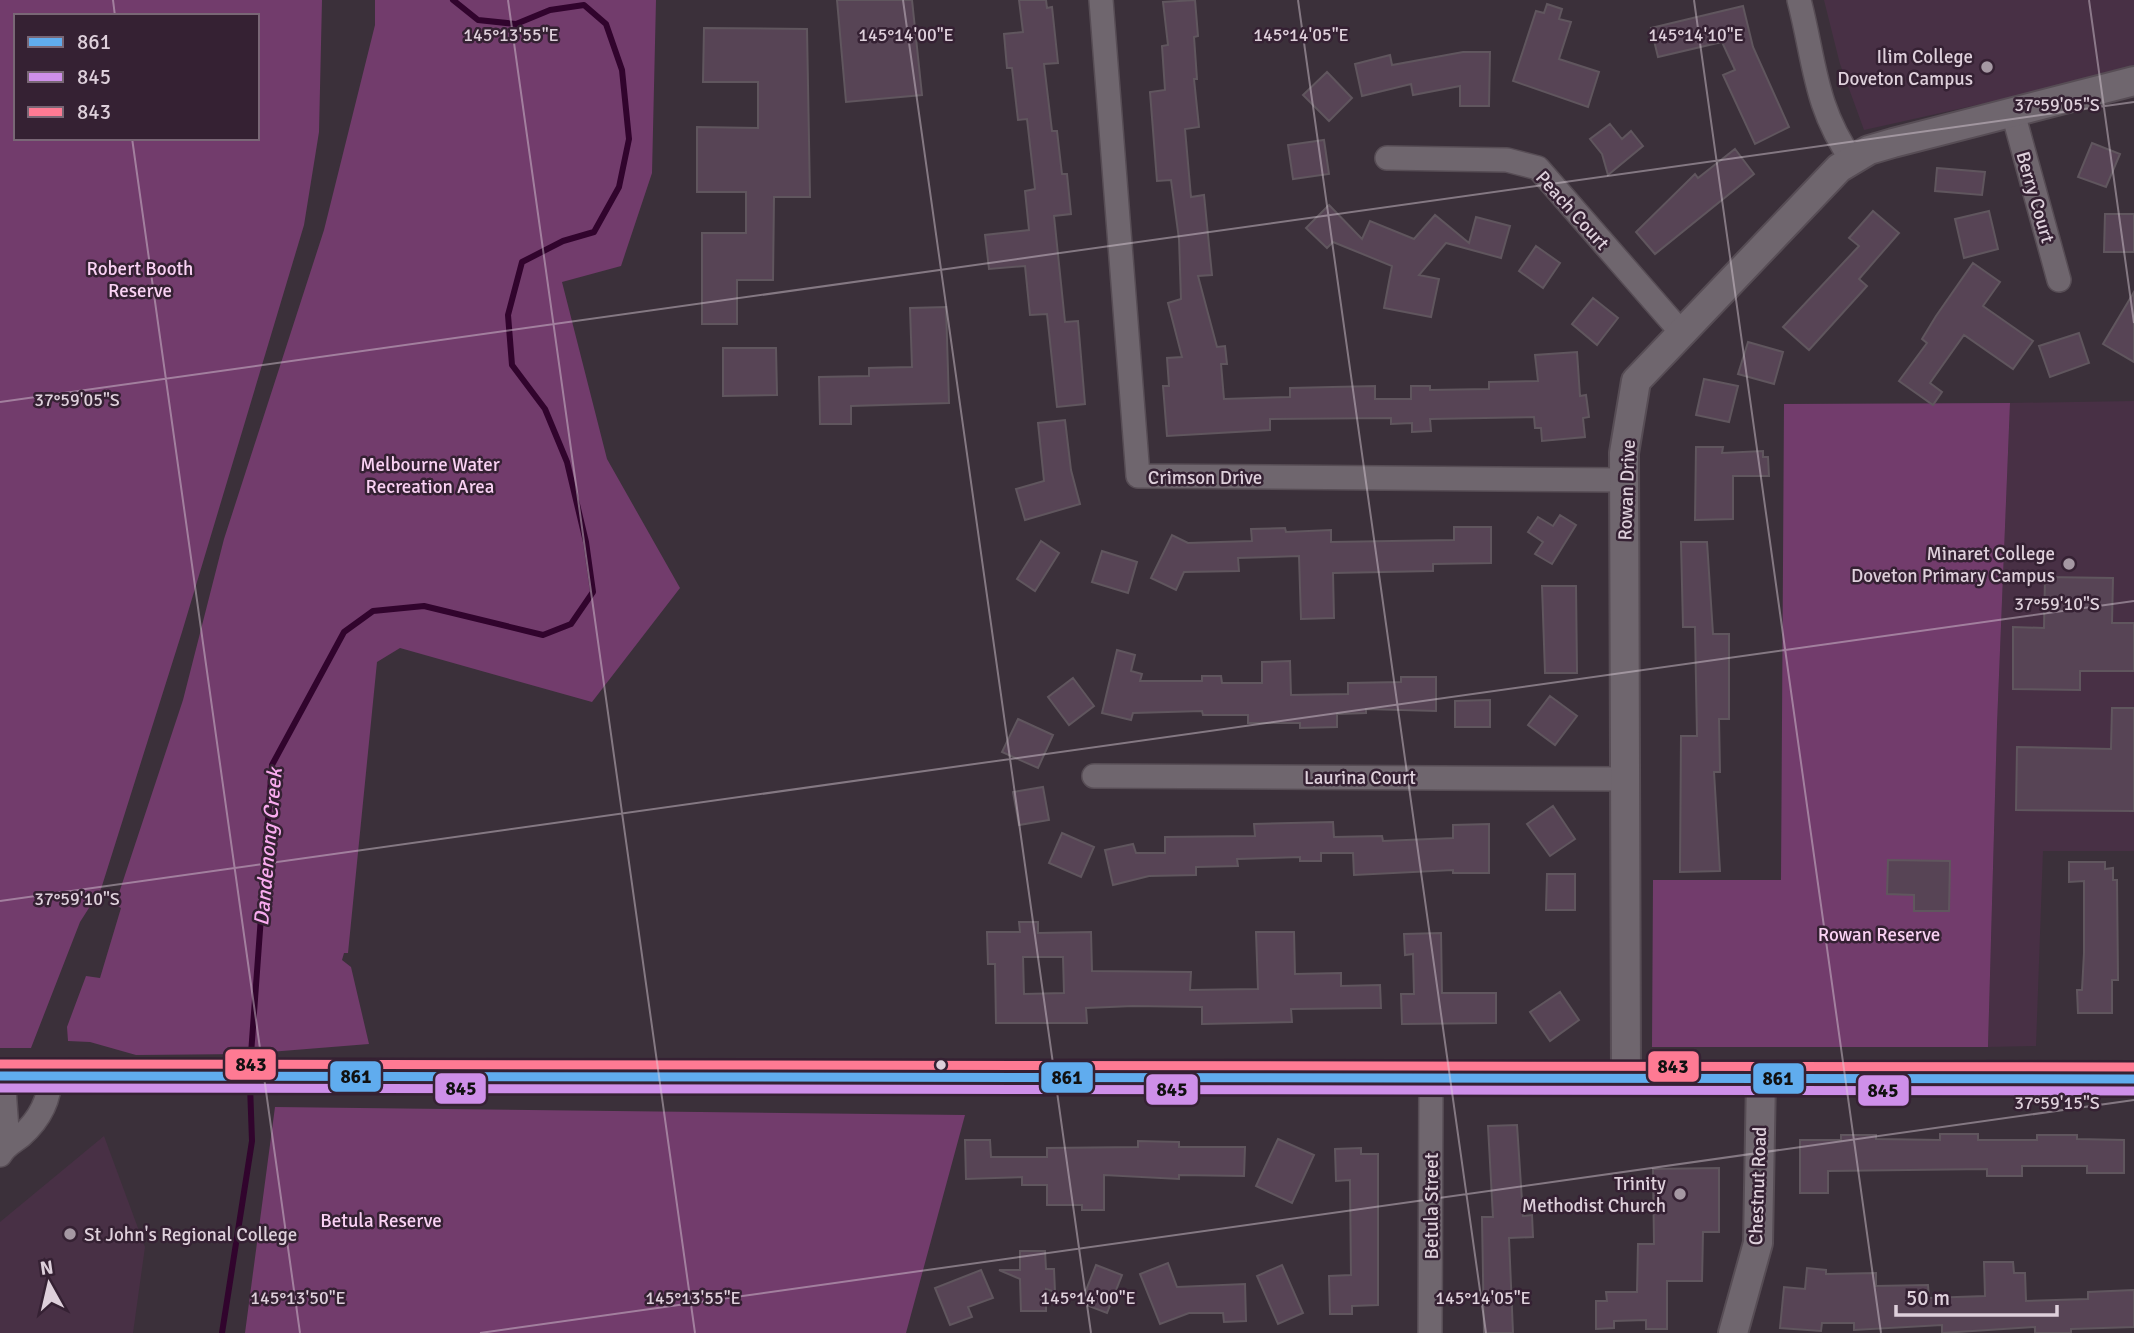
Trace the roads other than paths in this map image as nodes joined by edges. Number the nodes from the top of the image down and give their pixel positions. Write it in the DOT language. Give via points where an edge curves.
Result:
graph roads {
  1 [pos="1101,0"];
  2 [pos="1799,0"];
  3 [pos="2134,81"];
  4 [pos="2013,113"];
  5 [pos="1387,158"];
  6 [pos="1852,160"];
  7 [pos="2059,280"];
  8 [pos="1681,332"];
  9 [pos="1624,480"];
  10 [pos="1094,776"];
  11 [pos="1627,779"];
  12 [pos="2,1076"];
  13 [pos="50,1076"];
  14 [pos="1626,1077"];
  15 [pos="1431,1078"];
  16 [pos="1761,1079"];
  17 [pos="2134,1079"];
  18 [pos="4,1149"];
  19 [pos="1430,1333"];
  20 [pos="1733,1333"];
  1 -- 9 [label="street, Crimson Drive" via="1138,476"];
  2 -- 6 [label="street" via="1823,109"];
  3 -- 4 [label="street, Rowan Drive"];
  4 -- 6 [label="street, Rowan Drive" via="1892,143"];
  4 -- 7 [label="street, Berry Court"];
  5 -- 8 [label="street, Peach Court" via="1507,160 1538,168"];
  6 -- 8 [label="street, Rowan Drive"];
  8 -- 9 [label="street, Rowan Drive" via="1636,382"];
  9 -- 11 [label="street, Rowan Drive"];
  10 -- 11 [label="street, Laurina Court"];
  11 -- 14 [label="street, Rowan Drive"];
  12 -- 13 [label="main road"];
  12 -- 18 [label="street"];
  13 -- 15 [label="main road"];
  13 -- 18 [label="street" via="50,1097"];
  14 -- 15 [label="main road"];
  14 -- 16 [label="main road"];
  15 -- 19 [label="street, Betula Street"];
  16 -- 17 [label="main road"];
  16 -- 20 [label="street, Chestnut Road" via="1758,1243"];
}
